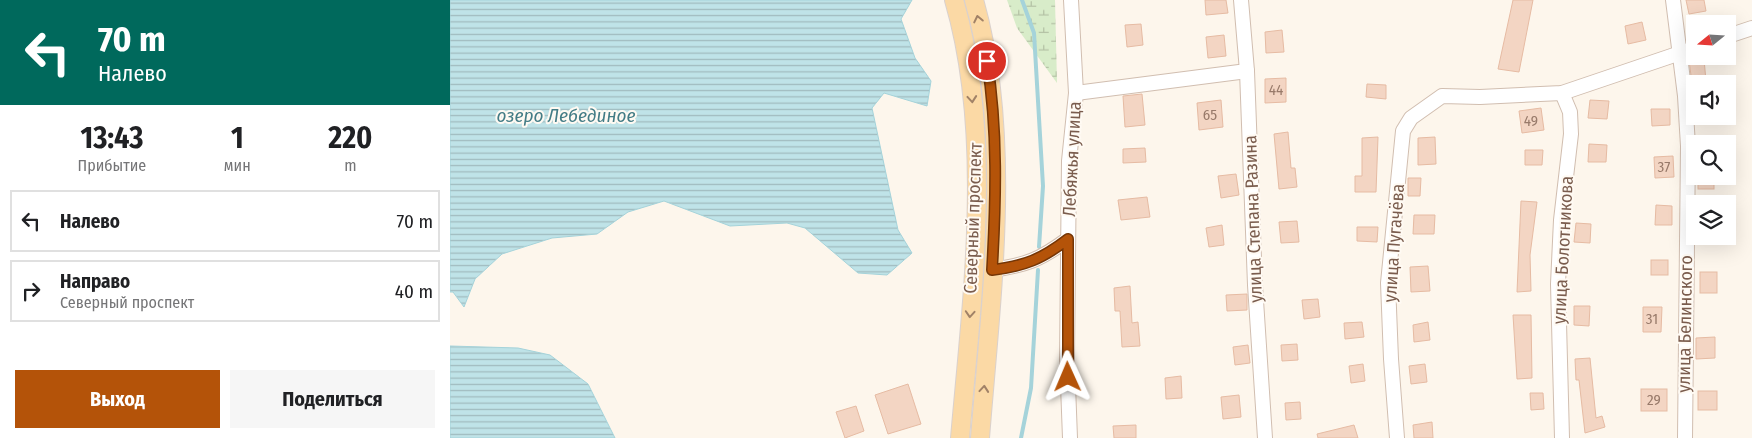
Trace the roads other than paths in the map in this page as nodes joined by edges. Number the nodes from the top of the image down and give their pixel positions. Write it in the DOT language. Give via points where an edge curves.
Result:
graph roads {
  1 [pos="954,0"];
  2 [pos="974,0"];
  3 [pos="1071,0"];
  4 [pos="1241,0"];
  5 [pos="1673,0"];
  6 [pos="1752,28"];
  7 [pos="1736,33"];
  8 [pos="1686,51"];
  9 [pos="1678,54"];
  10 [pos="1247,71"];
  11 [pos="1076,93"];
  12 [pos="1562,93"];
  13 [pos="1068,239"];
  14 [pos="992,270"];
  15 [pos="960,438"];
  16 [pos="980,438"];
  17 [pos="1070,438"];
  18 [pos="1265,438"];
  19 [pos="1397,438"];
  20 [pos="1562,438"];
  21 [pos="1685,438"];
  1 -- 15 [label="main road, Северный проспект, one-way" via="972,91 976,170"];
  14 -- 2 [label="main road, Северный проспект, one-way" via="994,129 986,56"];
  3 -- 11 [label="street, Лебяжья улица"];
  4 -- 10 [label="street, улица Степана Разина"];
  5 -- 9 [label="street, улица Белинского"];
  6 -- 7 [label="street"];
  8 -- 9 [label="street"];
  9 -- 12 [label="street"];
  9 -- 21 [label="street, улица Белинского" via="1688,146"];
  10 -- 11 [label="street"];
  10 -- 18 [label="street, улица Степана Разина"];
  11 -- 13 [label="street, Лебяжья улица" via="1069,162"];
  12 -- 19 [label="street, улица Пугачёва" via="1442,96 1411,118 1403,131 1388,283"];
  12 -- 20 [label="street, улица Болотникова" via="1570,112 1571,134 1561,220 1558,284"];
  13 -- 14 [label="street" via="1048,254 1022,266"];
  13 -- 17 [label="street, Лебяжья улица"];
  16 -- 14 [label="main road, Северный проспект, one-way"];
}
